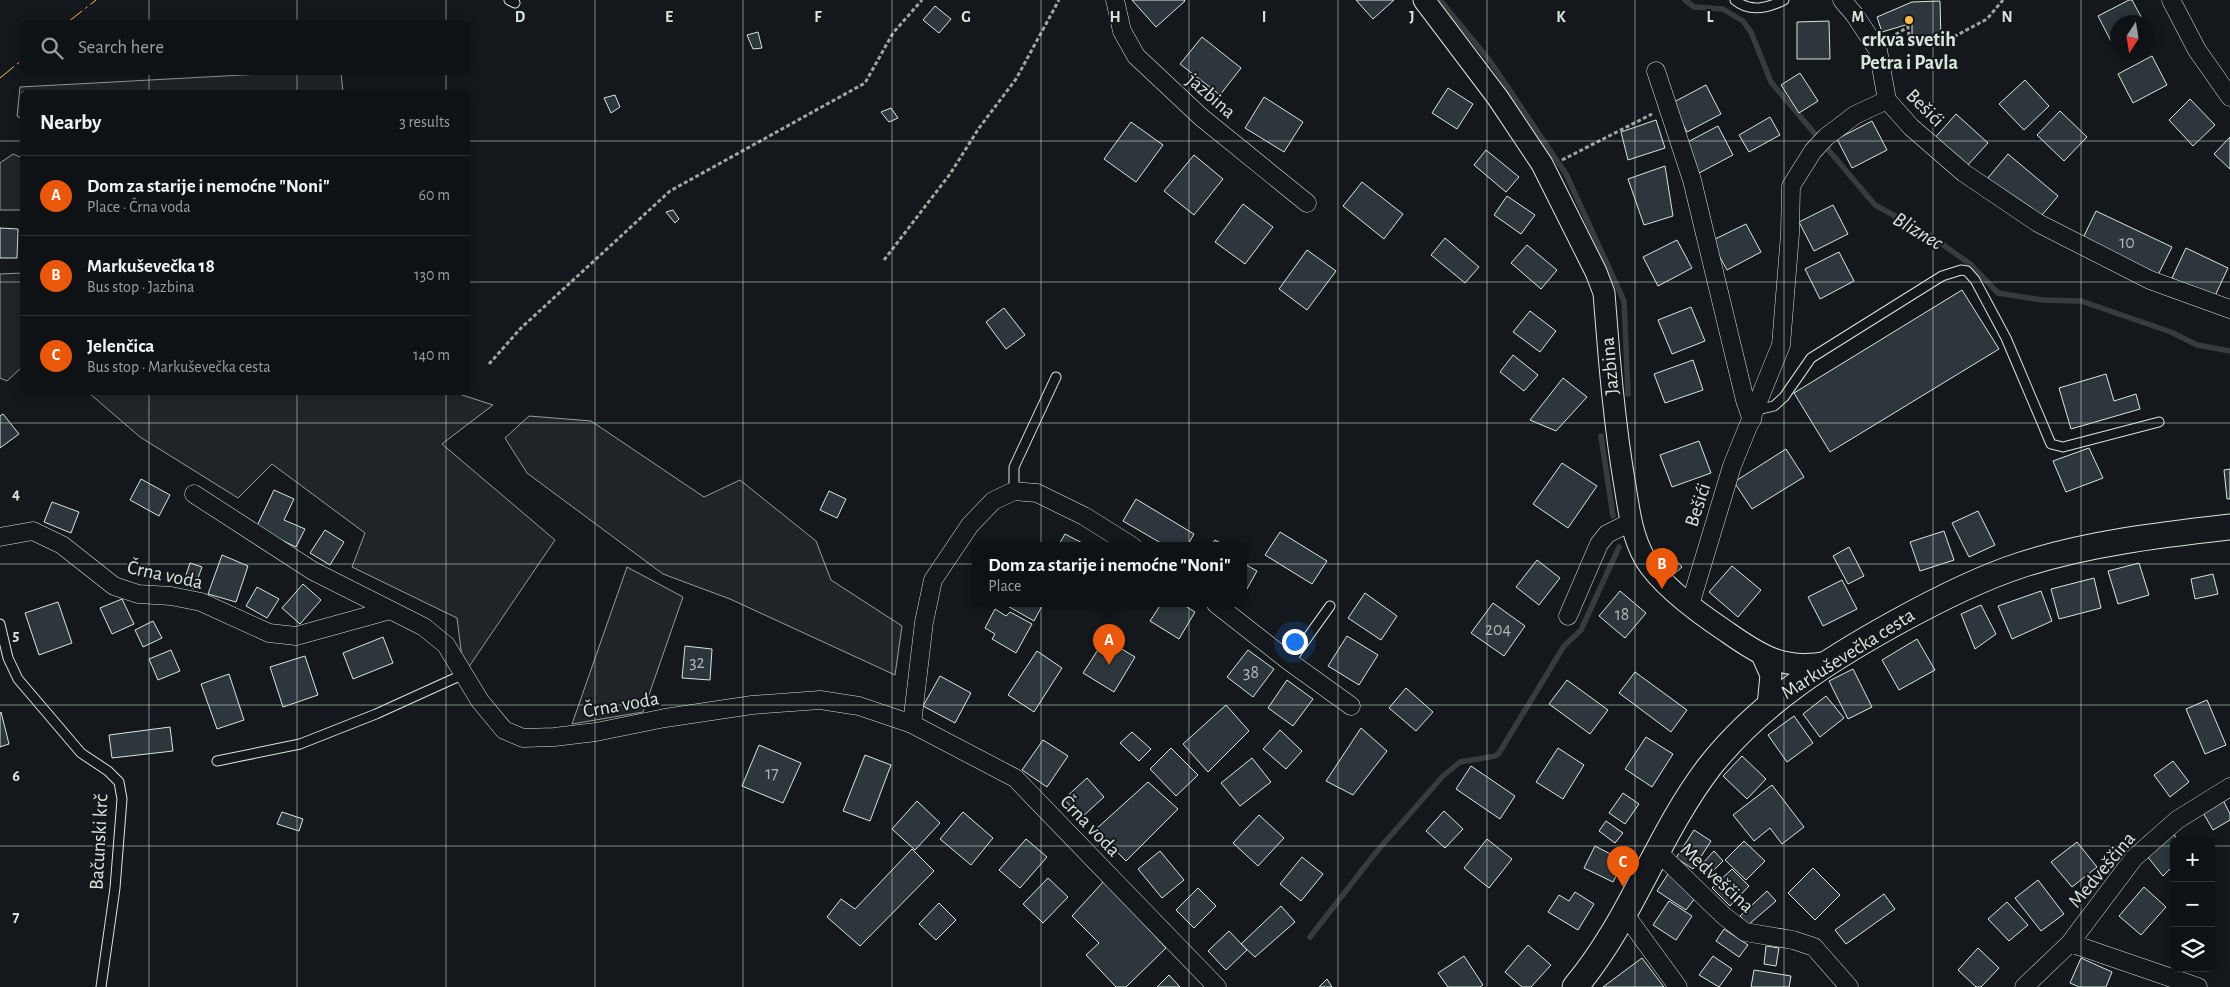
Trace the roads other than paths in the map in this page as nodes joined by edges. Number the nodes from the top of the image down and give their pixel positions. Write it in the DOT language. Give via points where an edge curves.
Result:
graph roads {
  1 [pos="1116,0"];
  2 [pos="1424,0"];
  3 [pos="1736,0"];
  4 [pos="1784,0"];
  5 [pos="1842,0"];
  6 [pos="2172,0"];
  7 [pos="1656,71"];
  8 [pos="2230,97"];
  9 [pos="1887,100"];
  10 [pos="1307,203"];
  11 [pos="2230,309"];
  12 [pos="1056,377"];
  13 [pos="1754,415"];
  14 [pos="2159,422"];
  15 [pos="1014,491"];
  16 [pos="194,494"];
  17 [pos="1631,522"];
  18 [pos="2230,527"];
  19 [pos="0,537"];
  20 [pos="1126,542"];
  21 [pos="1690,605"];
  22 [pos="1330,606"];
  23 [pos="1220,607"];
  24 [pos="390,610"];
  25 [pos="1568,616"];
  26 [pos="0,624"];
  27 [pos="1762,655"];
  28 [pos="1290,662"];
  29 [pos="1828,662"];
  30 [pos="464,674"];
  31 [pos="1351,706"];
  32 [pos="1768,706"];
  33 [pos="912,724"];
  34 [pos="217,761"];
  35 [pos="2228,790"];
  36 [pos="1657,851"];
  37 [pos="1624,913"];
  38 [pos="2070,943"];
  39 [pos="101,987"];
  40 [pos="1217,987"];
  41 [pos="1574,987"];
  42 [pos="1678,987"];
  43 [pos="1849,987"];
  44 [pos="2024,987"];
  45 [pos="2198,987"];
  1 -- 10 [label="street, jazbina" via="1122,31 1136,56 1201,117"];
  2 -- 17 [label="street, Jazbina" via="1498,98 1542,164 1596,272 1604,293 1617,440"];
  3 -- 4 [label="lane" via="1743,7 1755,9"];
  5 -- 9 [label="street" via="1878,50"];
  6 -- 8 [label="street" via="2196,50"];
  7 -- 13 [label="street" via="1692,180 1744,400"];
  9 -- 11 [label="street, Bešići" via="1911,127 1964,173 2038,223 2150,280"];
  9 -- 13 [label="street, Bešići" via="1855,115 1826,137 1791,186 1781,345"];
  12 -- 15 [label="lane" via="1014,467"];
  13 -- 14 [label="lane" via="1774,406 1811,358 1942,276 1961,270 1967,271 1975,280 2006,338 2051,444 2063,447"];
  13 -- 21 [label="street, Bešići" via="1732,466"];
  15 -- 20 [label="street" via="1037,493 1084,516"];
  15 -- 33 [label="street" via="993,501 970,525 933,580 924,622"];
  16 -- 24 [label="street, Črna voda" via="313,571"];
  17 -- 21 [label="street, Jazbina" via="1646,560 1659,577"];
  17 -- 25 [label="street" via="1607,534 1599,544"];
  18 -- 29 [label="main road, Markuševečka cesta" via="2137,537 2021,565 1947,594"];
  19 -- 24 [label="street, Črna voda" via="33,531 62,544 114,586 138,594 201,602 270,633 296,636"];
  21 -- 27 [label="street, Jazbina"];
  22 -- 28 [label="lane"];
  23 -- 28 [label="street"];
  24 -- 30 [label="street, Črna voda" via="424,627 446,645"];
  26 -- 39 [label="lane, Bačunski krč" via="8,658 18,679 81,753 119,782 122,799 115,888"];
  27 -- 29 [label="street, Jazbina" via="1791,665 1812,666"];
  27 -- 32 [label="street" via="1772,674"];
  28 -- 31 [label="street"];
  29 -- 32 [label="main road, Markuševečka cesta"];
  30 -- 33 [label="street, Črna voda" via="480,701 504,730 523,738 596,732 752,705 820,700 859,706"];
  30 -- 34 [label="lane" via="300,744"];
  32 -- 36 [label="main road, Markuševečka cesta" via="1741,730 1710,766"];
  33 -- 40 [label="street, Črna voda" via="1015,778"];
  35 -- 38 [label="street, Medveščina" via="2177,820 2134,858"];
  36 -- 37 [label="main road, Markuševečka cesta"];
  36 -- 43 [label="street, Medveščina" via="1745,932 1814,947"];
  37 -- 41 [label="main road, Markuševečka cesta"];
  37 -- 42 [label="street"];
  38 -- 44 [label="street, Medveščina"];
  38 -- 45 [label="street"];
}
